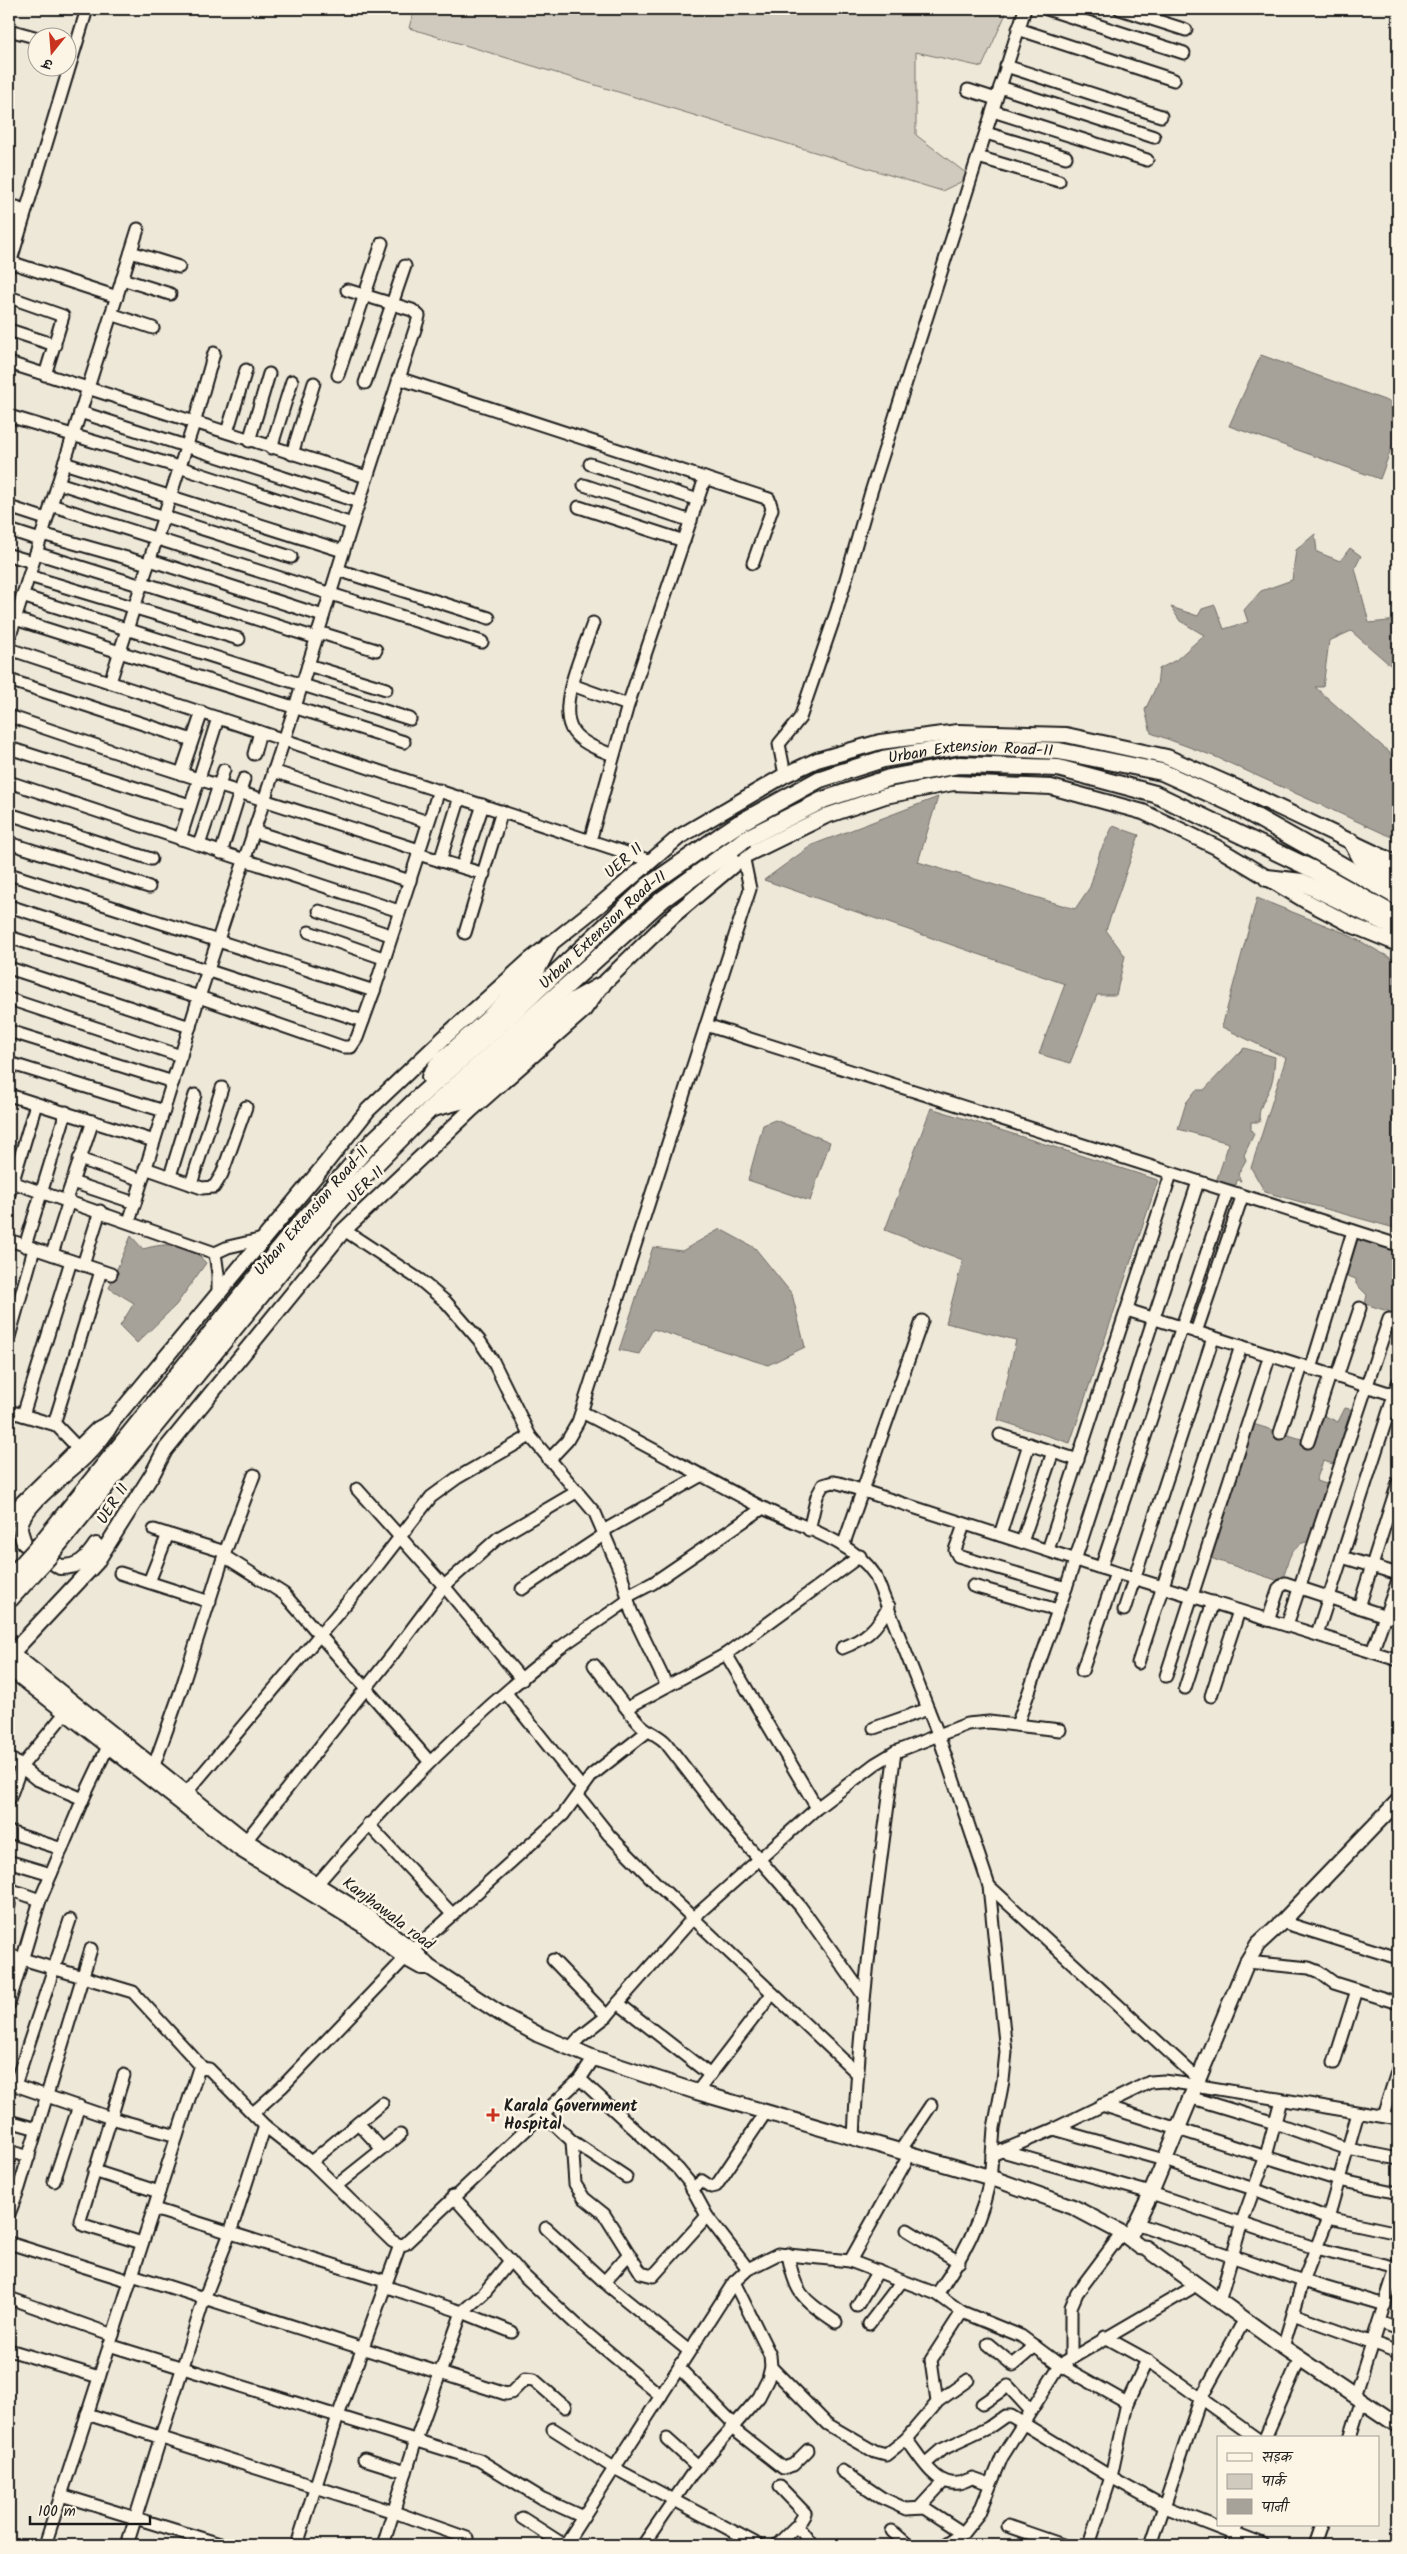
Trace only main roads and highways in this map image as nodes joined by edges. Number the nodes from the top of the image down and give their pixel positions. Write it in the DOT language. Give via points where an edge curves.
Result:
graph roads {
  1 [pos="1352,842"];
  2 [pos="740,847"];
  3 [pos="1398,864"];
  4 [pos="1267,878"];
  5 [pos="1398,881"];
  6 [pos="1398,897"];
  7 [pos="1398,916"];
  8 [pos="1398,929"];
  9 [pos="550,944"];
  10 [pos="1398,944"];
  11 [pos="602,984"];
  12 [pos="418,1097"];
  13 [pos="431,1108"];
  14 [pos="296,1240"];
  15 [pos="113,1422"];
  16 [pos="166,1450"];
  17 [pos="9,1516"];
  18 [pos="9,1579"];
  19 [pos="9,1600"];
  20 [pos="10,1657"];
  21 [pos="1398,1802"];
  22 [pos="1130,2239"];
  23 [pos="1298,2362"];
  24 [pos="1357,2403"];
  25 [pos="1398,2425"];
  26 [pos="1398,2435"];
  1 -- 3 [label="main road, UER II"];
  1 -- 5 [label="highway" via="1362,860"];
  1 -- 9 [label="main road, UER II" via="1167,757 1066,735 958,732 880,742 817,760 785,775 679,837"];
  2 -- 4 [label="main road, UER II" via="886,796 954,783 1050,787 1143,812 1216,847"];
  2 -- 7 [label="highway, Urban Extension Road-II" via="823,800 889,778 959,765 1058,768 1155,794 1312,869"];
  2 -- 11 [label="main road, UER II"];
  2 -- 13 [label="highway, Urban Extension Road-II" via="663,899"];
  4 -- 8 [label="highway" via="1302,882"];
  4 -- 10 [label="main road, UER II" via="1346,922"];
  6 -- 12 [label="highway, Urban Extension Road-II" via="1233,804 1162,772 1060,751 960,746 883,759 820,780 732,828 648,886"];
  9 -- 12 [label="highway" via="536,971 437,1065"];
  9 -- 15 [label="main road, UER II" via="368,1110"];
  11 -- 13 [label="highway" via="573,1001 460,1101"];
  11 -- 16 [label="main road, UER II" via="584,1010 472,1109 344,1230"];
  12 -- 14 [label="highway, Urban Extension Road-II" via="359,1156"];
  13 -- 14 [label="highway, Urban Extension Road-II"];
  14 -- 18 [label="highway, Urban Extension Road-II, bridge"];
  14 -- 19 [label="highway, Urban Extension Road-II, bridge" via="49,1556"];
  15 -- 16 [label="main road" via="85,1458 35,1502 24,1516 20,1527 24,1543 60,1567 79,1565 87,1558 146,1470"];
  15 -- 17 [label="main road, UER II" via="98,1429"];
  16 -- 20 [label="main road, UER II" via="96,1563"];
  20 -- 22 [label="main road, Kanjhawala road" via="69,1708 243,1845 369,1917 409,1954 425,1960 429,1967 504,2016 594,2058 697,2092 992,2178 1073,2207"];
  21 -- 22 [label="main road" via="1258,1944 1247,1962"];
  22 -- 23 [label="main road" via="1283,2347"];
  22 -- 23 [label="main road" via="1142,2252 1240,2326"];
  23 -- 24 [label="main road"];
  24 -- 25 [label="main road"];
  24 -- 26 [label="main road"];
}
